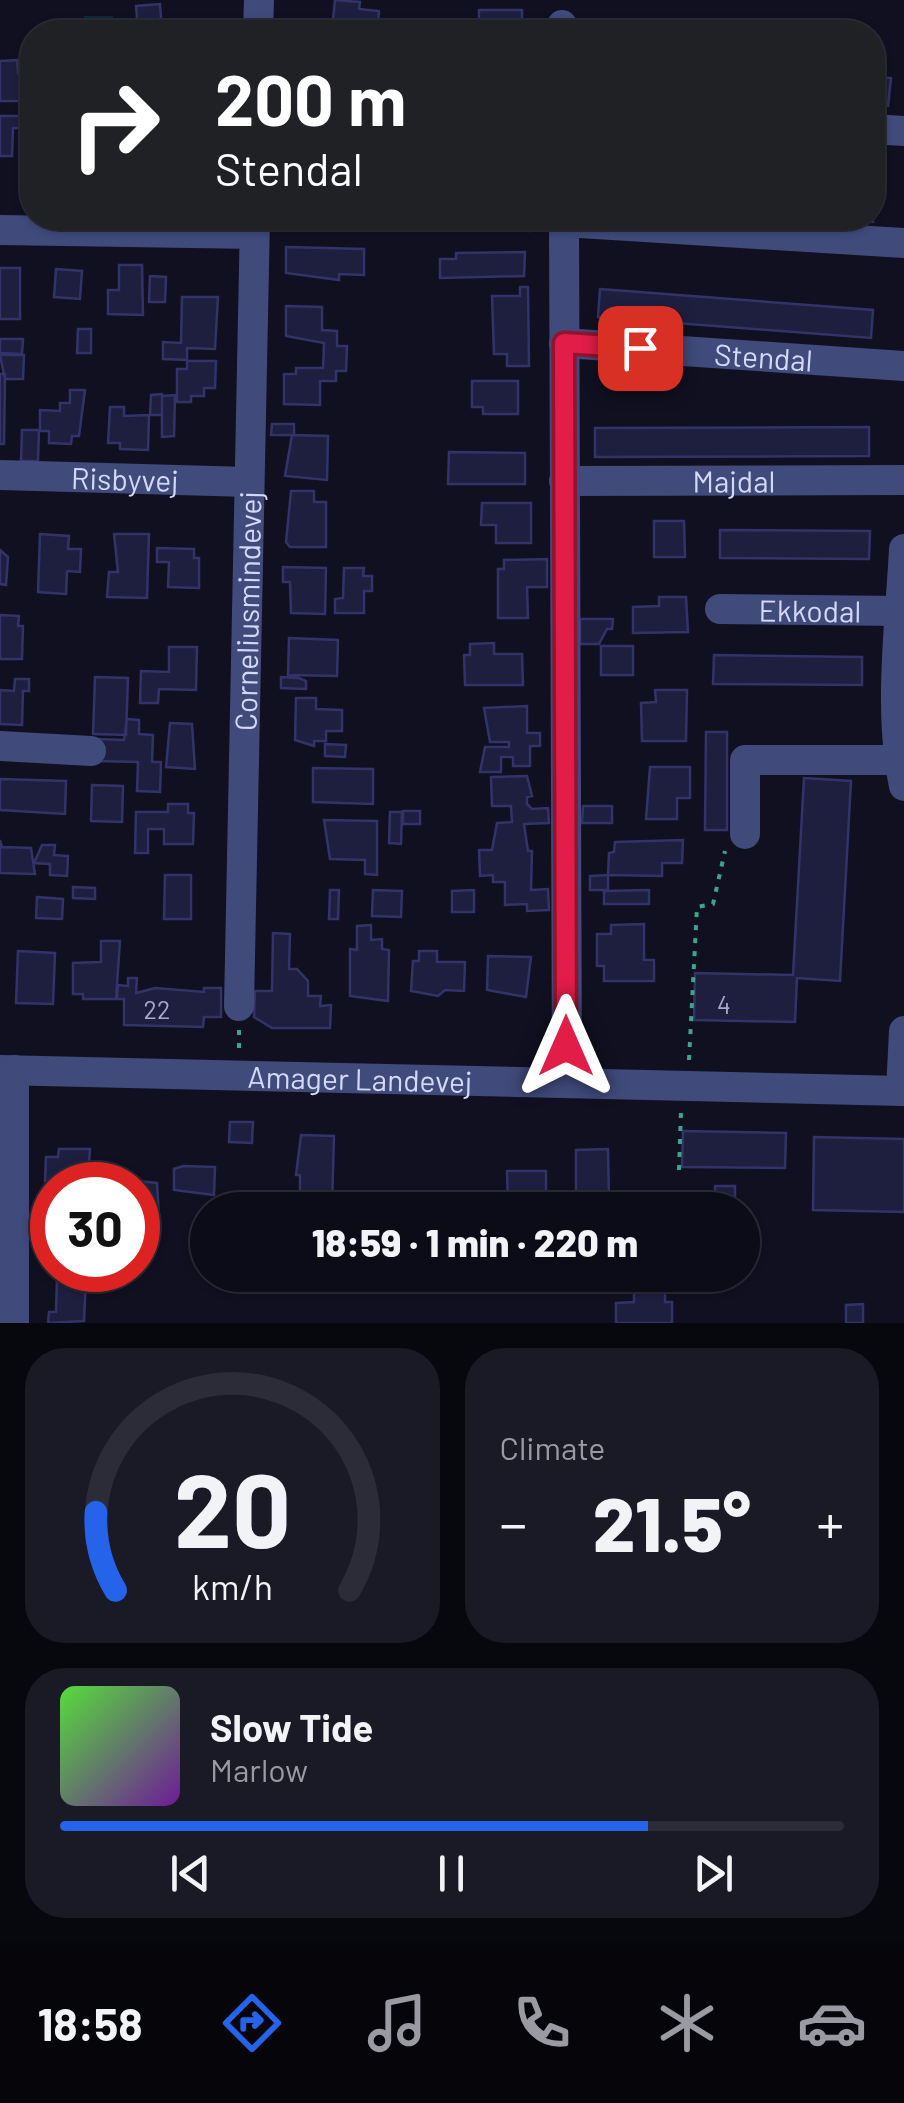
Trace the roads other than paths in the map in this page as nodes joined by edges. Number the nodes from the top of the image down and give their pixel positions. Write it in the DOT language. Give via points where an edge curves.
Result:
graph roads {
  1 [pos="255,230"];
  2 [pos="564,230"];
  3 [pos="712,230"];
  4 [pos="904,243"];
  5 [pos="564,343"];
  6 [pos="904,366"];
  7 [pos="0,475"];
  8 [pos="904,480"];
  9 [pos="564,481"];
  10 [pos="249,482"];
  11 [pos="904,549"];
  12 [pos="720,608"];
  13 [pos="900,611"];
  14 [pos="901,655"];
  15 [pos="0,746"];
  16 [pos="91,750"];
  17 [pos="901,773"];
  18 [pos="745,832"];
  19 [pos="239,1006"];
  20 [pos="904,1031"];
  21 [pos="7,1070"];
  22 [pos="567,1083"];
  23 [pos="902,1091"];
  24 [pos="14,1323"];
  1 -- 10 [label="street, Corneliusmindevej"];
  2 -- 5 [label="street"];
  3 -- 4 [label="street"];
  5 -- 6 [label="street, Stendal"];
  5 -- 9 [label="street"];
  7 -- 10 [label="street, Risbyvej"];
  8 -- 9 [label="street, Majdal"];
  9 -- 22 [label="street"];
  10 -- 19 [label="street, Corneliusmindevej"];
  11 -- 13 [label="street"];
  12 -- 13 [label="street, Ekkodal"];
  13 -- 14 [label="street"];
  14 -- 17 [label="street"];
  15 -- 16 [label="street"];
  17 -- 18 [label="street" via="745,760"];
  20 -- 23 [label="street"];
  21 -- 22 [label="street, Amager Landevej"];
  21 -- 24 [label="street"];
  22 -- 23 [label="street, Amager Landevej"];
}
